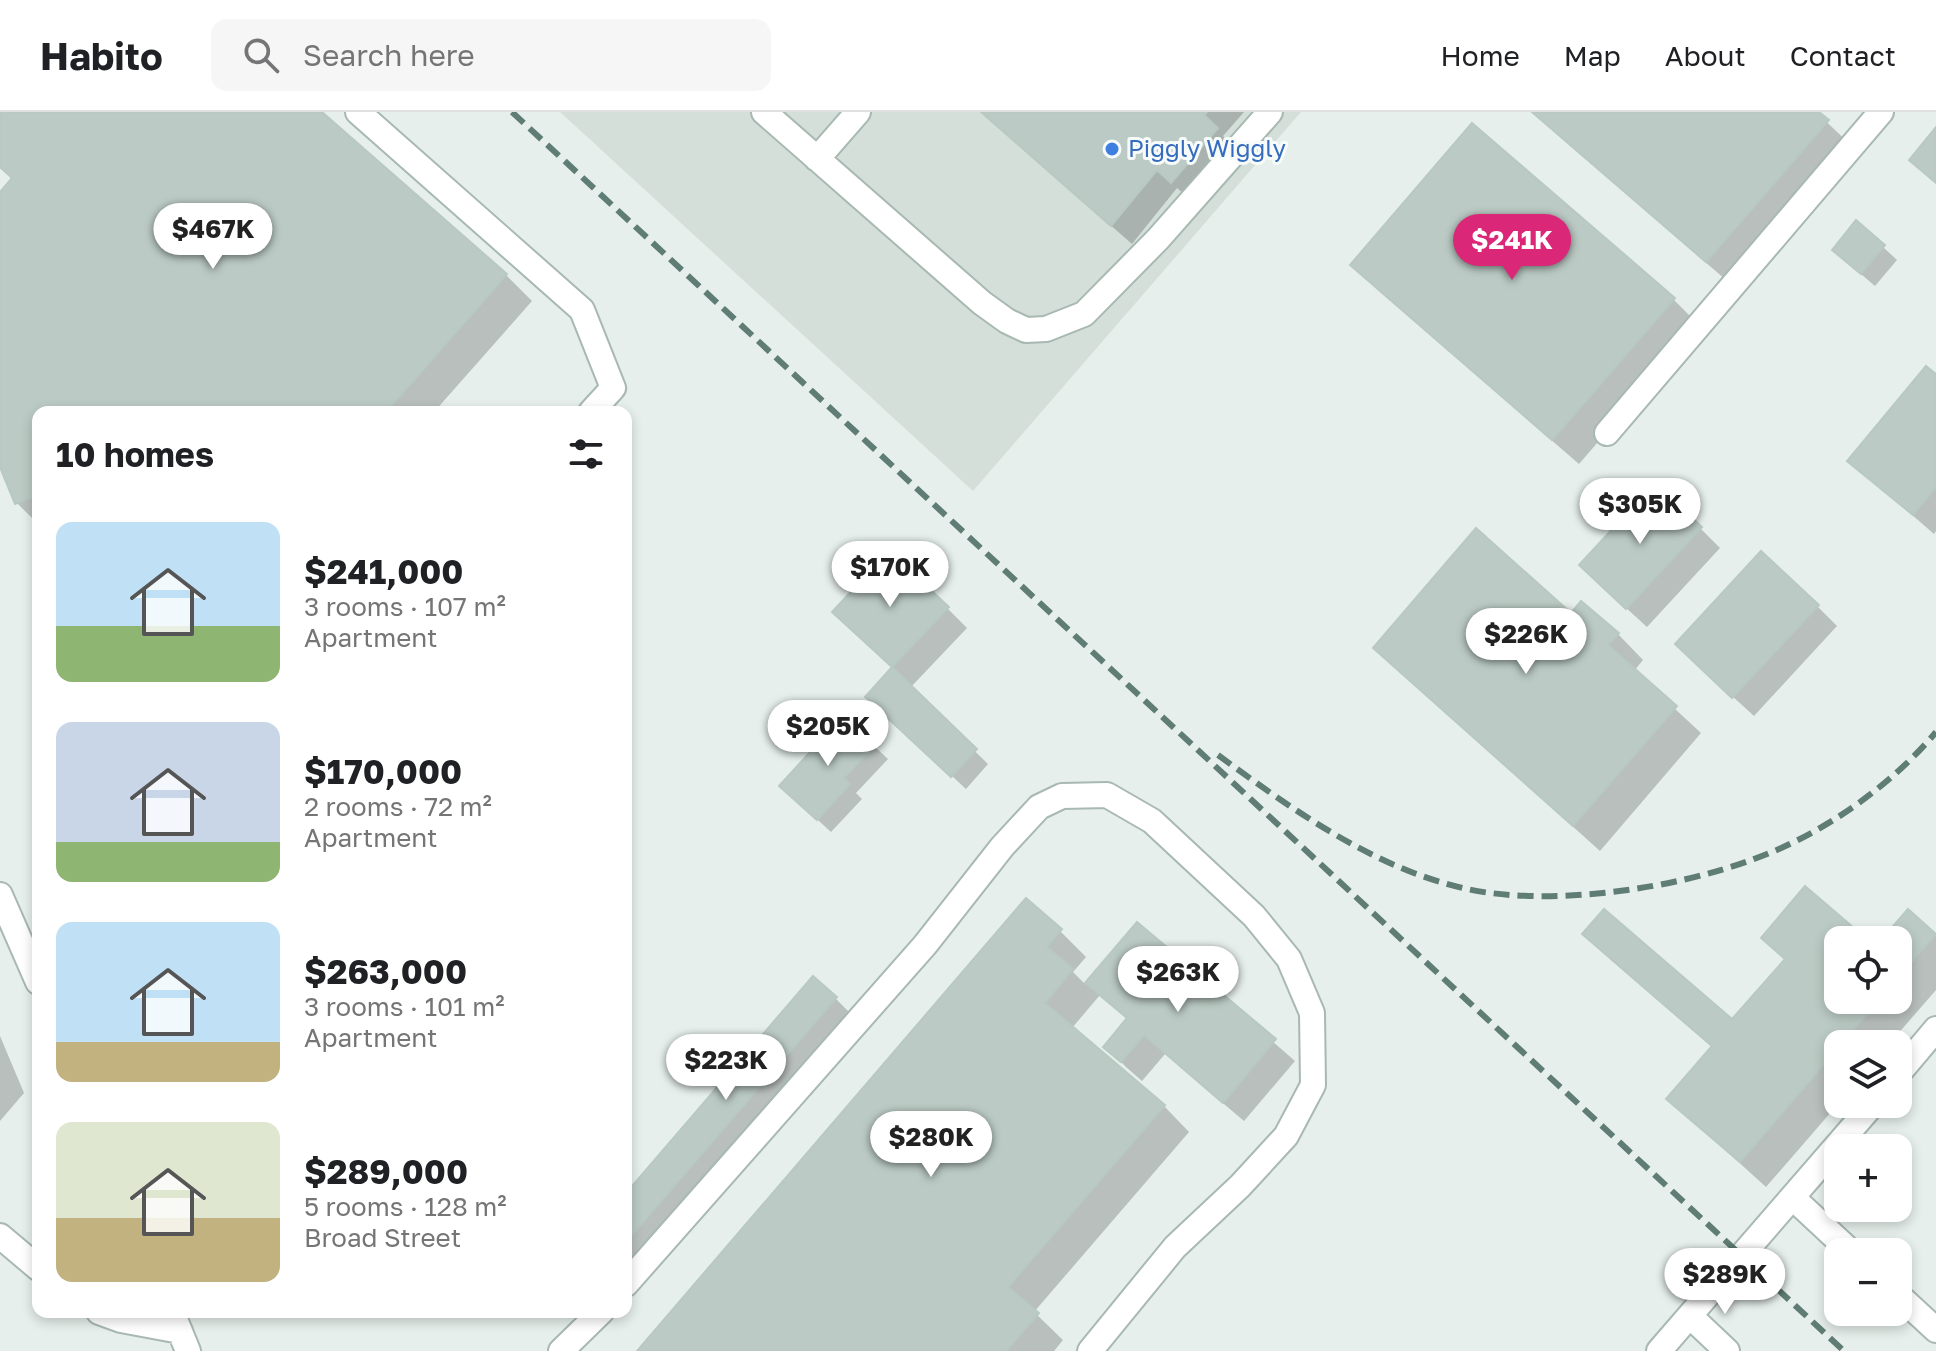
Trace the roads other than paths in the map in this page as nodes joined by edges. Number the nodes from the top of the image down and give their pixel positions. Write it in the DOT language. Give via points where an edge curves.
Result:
graph roads {
  1 [pos="358,112"];
  2 [pos="764,112"];
  3 [pos="858,112"];
  4 [pos="1270,112"];
  5 [pos="1881,112"];
  6 [pos="817,159"];
  7 [pos="596,406"];
  8 [pos="1607,433"];
  9 [pos="0,895"];
  10 [pos="32,968"];
  11 [pos="1936,1029"];
  12 [pos="1912,1057"];
  13 [pos="1861,1118"];
  14 [pos="1793,1198"];
  15 [pos="0,1236"];
  16 [pos="1836,1238"];
  17 [pos="32,1263"];
  18 [pos="632,1277"];
  19 [pos="1912,1308"];
  20 [pos="1690,1316"];
  21 [pos="116,1318"];
  22 [pos="596,1318"];
  23 [pos="1936,1330"];
  24 [pos="180,1331"];
  25 [pos="561,1351"];
  26 [pos="1090,1351"];
  27 [pos="1659,1351"];
  28 [pos="1727,1351"];
  1 -- 7 [label="street" via="582,310 613,388"];
  2 -- 6 [label="street"];
  3 -- 6 [label="street"];
  4 -- 6 [label="street" via="1084,314 1046,329 1026,330 1007,321"];
  5 -- 8 [label="street"];
  9 -- 10 [label="street"];
  11 -- 12 [label="street"];
  13 -- 14 [label="street"];
  14 -- 16 [label="street"];
  14 -- 20 [label="street"];
  15 -- 17 [label="street"];
  18 -- 26 [label="street" via="925,945 1039,807 1062,796 1107,795 1152,821 1254,916 1289,959 1312,1013 1313,1085 1286,1136 1175,1247"];
  19 -- 23 [label="street"];
  20 -- 27 [label="street"];
  20 -- 28 [label="street"];
  21 -- 24 [label="street"];
  22 -- 25 [label="street"];
}
